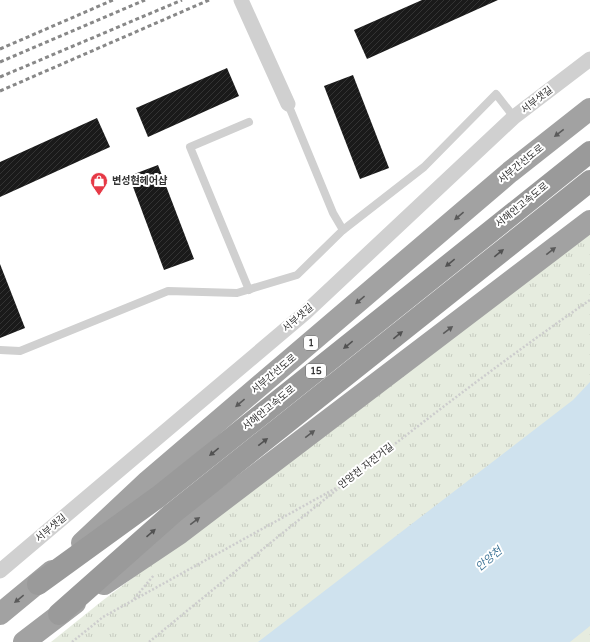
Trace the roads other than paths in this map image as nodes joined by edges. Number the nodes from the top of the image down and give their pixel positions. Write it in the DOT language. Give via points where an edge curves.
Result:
graph roads {
  1 [pos="241,0"];
  2 [pos="590,59"];
  3 [pos="288,104"];
  4 [pos="590,109"];
  5 [pos="514,117"];
  6 [pos="249,122"];
  7 [pos="590,152"];
  8 [pos="590,181"];
  9 [pos="590,221"];
  10 [pos="343,230"];
  11 [pos="249,290"];
  12 [pos="0,350"];
  13 [pos="0,571"];
  14 [pos="38,584"];
  15 [pos="0,614"];
  16 [pos="59,614"];
  17 [pos="24,642"];
  1 -- 3 [label="street"];
  2 -- 5 [label="street, 서부샛길"];
  3 -- 10 [label="lane" via="333,213"];
  4 -- 14 [label="highway, 서부간선도로 / 1, one-way" via="504,178 148,481"];
  5 -- 10 [label="lane" via="496,94 424,167"];
  5 -- 13 [label="street, 서부샛길" via="305,313"];
  6 -- 11 [label="lane" via="190,147"];
  7 -- 14 [label="highway, 서해안고속도로 / 15, one-way" via="158,498"];
  16 -- 8 [label="highway, 15, one-way" via="173,513"];
  16 -- 9 [label="highway, one-way" via="180,533"];
  10 -- 11 [label="lane" via="297,275"];
  11 -- 12 [label="lane" via="236,293 168,291 20,351"];
  14 -- 15 [label="highway, 서부간선도로 / 1, one-way"];
  16 -- 17 [label="highway"];
}
